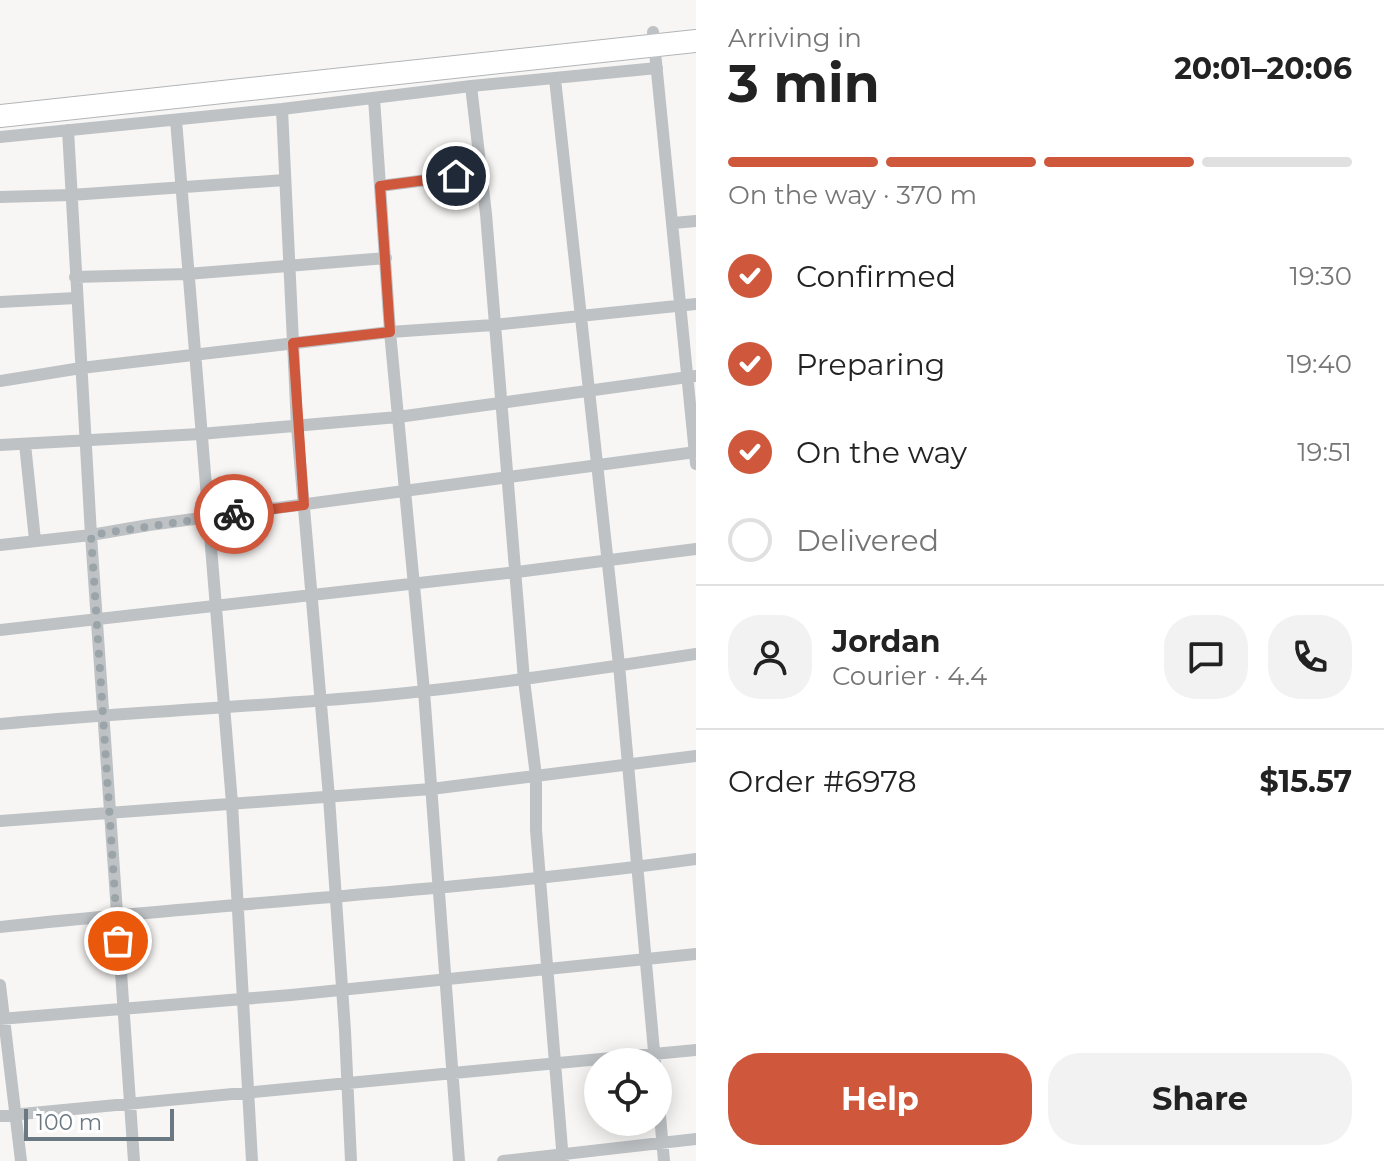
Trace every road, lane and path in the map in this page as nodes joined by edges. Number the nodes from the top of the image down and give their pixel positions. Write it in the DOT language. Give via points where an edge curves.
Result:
graph roads {
  1 [pos="696,28"];
  2 [pos="696,41"];
  3 [pos="655,48"];
  4 [pos="555,79"];
  5 [pos="471,86"];
  6 [pos="374,98"];
  7 [pos="0,103"];
  8 [pos="282,109"];
  9 [pos="0,116"];
  10 [pos="176,120"];
  11 [pos="68,130"];
  12 [pos="0,137"];
  13 [pos="482,173"];
  14 [pos="285,180"];
  15 [pos="380,186"];
  16 [pos="181,188"];
  17 [pos="71,195"];
  18 [pos="0,197"];
  19 [pos="696,221"];
  20 [pos="673,223"];
  21 [pos="386,258"];
  22 [pos="288,268"];
  23 [pos="187,274"];
  24 [pos="75,277"];
  25 [pos="76,298"];
  26 [pos="0,302"];
  27 [pos="696,304"];
  28 [pos="682,306"];
  29 [pos="580,317"];
  30 [pos="493,325"];
  31 [pos="390,332"];
  32 [pos="293,343"];
  33 [pos="194,357"];
  34 [pos="81,368"];
  35 [pos="692,376"];
  36 [pos="0,381"];
  37 [pos="587,391"];
  38 [pos="501,403"];
  39 [pos="398,417"];
  40 [pos="297,427"];
  41 [pos="200,434"];
  42 [pos="86,442"];
  43 [pos="25,444"];
  44 [pos="0,445"];
  45 [pos="696,456"];
  46 [pos="596,466"];
  47 [pos="508,477"];
  48 [pos="404,492"];
  49 [pos="304,505"];
  50 [pos="208,517"];
  51 [pos="91,535"];
  52 [pos="35,540"];
  53 [pos="0,545"];
  54 [pos="696,549"];
  55 [pos="607,560"];
  56 [pos="517,572"];
  57 [pos="414,584"];
  58 [pos="312,594"];
  59 [pos="215,607"];
  60 [pos="96,620"];
  61 [pos="0,630"];
  62 [pos="696,654"];
  63 [pos="619,665"];
  64 [pos="524,680"];
  65 [pos="424,691"];
  66 [pos="321,701"];
  67 [pos="224,707"];
  68 [pos="104,714"];
  69 [pos="0,724"];
  70 [pos="696,756"];
  71 [pos="628,765"];
  72 [pos="536,776"];
  73 [pos="431,789"];
  74 [pos="329,797"];
  75 [pos="232,803"];
  76 [pos="110,813"];
  77 [pos="0,821"];
  78 [pos="696,859"];
  79 [pos="638,867"];
  80 [pos="540,878"];
  81 [pos="438,887"];
  82 [pos="335,896"];
  83 [pos="238,905"];
  84 [pos="117,914"];
  85 [pos="0,927"];
  86 [pos="696,954"];
  87 [pos="648,960"];
  88 [pos="547,969"];
  89 [pos="445,979"];
  90 [pos="0,985"];
  91 [pos="342,990"];
  92 [pos="243,999"];
  93 [pos="124,1010"];
  94 [pos="2,1018"];
  95 [pos="654,1048"];
  96 [pos="696,1050"];
  97 [pos="672,1055"];
  98 [pos="584,1062"];
  99 [pos="555,1063"];
  100 [pos="453,1071"];
  101 [pos="348,1081"];
  102 [pos="248,1092"];
  103 [pos="128,1104"];
  104 [pos="15,1113"];
  105 [pos="0,1116"];
  106 [pos="661,1136"];
  107 [pos="696,1139"];
  108 [pos="662,1143"];
  109 [pos="563,1158"];
  110 [pos="21,1161"];
  111 [pos="134,1161"];
  112 [pos="252,1161"];
  113 [pos="351,1161"];
  114 [pos="459,1161"];
  115 [pos="503,1161"];
  116 [pos="664,1161"];
  1 -- 3 [label="highway"];
  2 -- 3 [label="highway"];
  3 -- 4 [label="street"];
  3 -- 7 [label="highway"];
  3 -- 9 [label="highway"];
  3 -- 20 [label="street"];
  4 -- 5 [label="street"];
  4 -- 29 [label="street"];
  5 -- 6 [label="street"];
  5 -- 13 [label="street"];
  6 -- 8 [label="street"];
  6 -- 15 [label="street"];
  8 -- 10 [label="street"];
  8 -- 14 [label="street"];
  10 -- 11 [label="street"];
  10 -- 16 [label="street"];
  11 -- 12 [label="street"];
  11 -- 17 [label="street"];
  13 -- 15 [label="street"];
  13 -- 30 [label="street"];
  14 -- 16 [label="street"];
  14 -- 22 [label="street"];
  15 -- 21 [label="street"];
  16 -- 17 [label="street"];
  16 -- 23 [label="street"];
  17 -- 18 [label="street"];
  17 -- 24 [label="street"];
  19 -- 20 [label="street"];
  20 -- 28 [label="street"];
  21 -- 22 [label="street"];
  21 -- 31 [label="street"];
  22 -- 23 [label="street"];
  22 -- 32 [label="street"];
  23 -- 24 [label="street"];
  23 -- 33 [label="street"];
  24 -- 25 [label="street"];
  25 -- 26 [label="street"];
  25 -- 34 [label="street"];
  27 -- 28 [label="street"];
  28 -- 29 [label="street"];
  28 -- 35 [label="street"];
  29 -- 30 [label="street"];
  29 -- 37 [label="street"];
  30 -- 31 [label="street"];
  30 -- 38 [label="street"];
  31 -- 32 [label="street"];
  31 -- 39 [label="street"];
  32 -- 33 [label="street"];
  32 -- 40 [label="street"];
  33 -- 34 [label="street"];
  33 -- 41 [label="street"];
  34 -- 36 [label="street"];
  34 -- 42 [label="street"];
  35 -- 37 [label="street"];
  35 -- 45 [label="street"];
  37 -- 38 [label="street"];
  37 -- 46 [label="street"];
  38 -- 39 [label="street"];
  38 -- 47 [label="street"];
  39 -- 40 [label="street"];
  39 -- 48 [label="street"];
  40 -- 41 [label="street"];
  40 -- 49 [label="street"];
  41 -- 42 [label="street"];
  41 -- 50 [label="street"];
  42 -- 43 [label="street"];
  42 -- 51 [label="street"];
  43 -- 44 [label="street"];
  43 -- 52 [label="street"];
  45 -- 46 [label="street"];
  46 -- 47 [label="street"];
  46 -- 55 [label="street"];
  47 -- 48 [label="street"];
  47 -- 56 [label="street"];
  48 -- 49 [label="street"];
  48 -- 57 [label="street"];
  49 -- 50 [label="street"];
  49 -- 58 [label="street"];
  50 -- 51 [label="street"];
  50 -- 59 [label="street"];
  51 -- 52 [label="street"];
  51 -- 60 [label="street"];
  52 -- 53 [label="street"];
  54 -- 55 [label="street"];
  55 -- 56 [label="street"];
  55 -- 63 [label="street"];
  56 -- 57 [label="street"];
  56 -- 64 [label="street"];
  57 -- 58 [label="street"];
  57 -- 65 [label="street"];
  58 -- 59 [label="street"];
  58 -- 66 [label="street"];
  59 -- 60 [label="street"];
  59 -- 67 [label="street"];
  60 -- 61 [label="street"];
  60 -- 68 [label="street"];
  62 -- 63 [label="street"];
  63 -- 64 [label="street"];
  63 -- 71 [label="street"];
  64 -- 65 [label="street"];
  64 -- 72 [label="street"];
  65 -- 66 [label="street"];
  65 -- 73 [label="street"];
  66 -- 67 [label="street"];
  66 -- 74 [label="street"];
  67 -- 68 [label="street"];
  67 -- 75 [label="street"];
  68 -- 69 [label="street"];
  68 -- 76 [label="street"];
  70 -- 71 [label="street"];
  71 -- 72 [label="street"];
  71 -- 79 [label="street"];
  72 -- 73 [label="street"];
  72 -- 80 [label="street"];
  73 -- 74 [label="street"];
  73 -- 81 [label="street"];
  74 -- 75 [label="street"];
  74 -- 82 [label="street"];
  75 -- 76 [label="street"];
  75 -- 83 [label="street"];
  76 -- 77 [label="street"];
  76 -- 84 [label="street"];
  78 -- 79 [label="street"];
  79 -- 80 [label="street"];
  79 -- 87 [label="street"];
  80 -- 81 [label="street"];
  80 -- 88 [label="street"];
  81 -- 82 [label="street"];
  81 -- 89 [label="street"];
  82 -- 83 [label="street"];
  82 -- 91 [label="street"];
  83 -- 84 [label="street"];
  83 -- 92 [label="street"];
  84 -- 85 [label="street"];
  84 -- 93 [label="street"];
  86 -- 87 [label="street"];
  87 -- 88 [label="street"];
  87 -- 95 [label="street"];
  88 -- 89 [label="street"];
  88 -- 99 [label="street"];
  89 -- 91 [label="street"];
  89 -- 100 [label="street"];
  90 -- 94 [label="street"];
  91 -- 92 [label="street"];
  91 -- 101 [label="street"];
  92 -- 93 [label="street"];
  92 -- 102 [label="street"];
  93 -- 94 [label="street"];
  93 -- 103 [label="street"];
  94 -- 104 [label="street"];
  96 -- 97 [label="street"];
  98 -- 99 [label="street"];
  99 -- 100 [label="street"];
  99 -- 109 [label="street"];
  100 -- 101 [label="street"];
  100 -- 114 [label="street"];
  101 -- 102 [label="street"];
  101 -- 113 [label="street"];
  102 -- 103 [label="street"];
  102 -- 112 [label="street"];
  103 -- 104 [label="street"];
  103 -- 111 [label="street"];
  104 -- 105 [label="street"];
  104 -- 110 [label="street"];
  106 -- 108 [label="street"];
  107 -- 108 [label="street"];
  108 -- 109 [label="street"];
  108 -- 116 [label="street"];
  109 -- 115 [label="street"];
}
